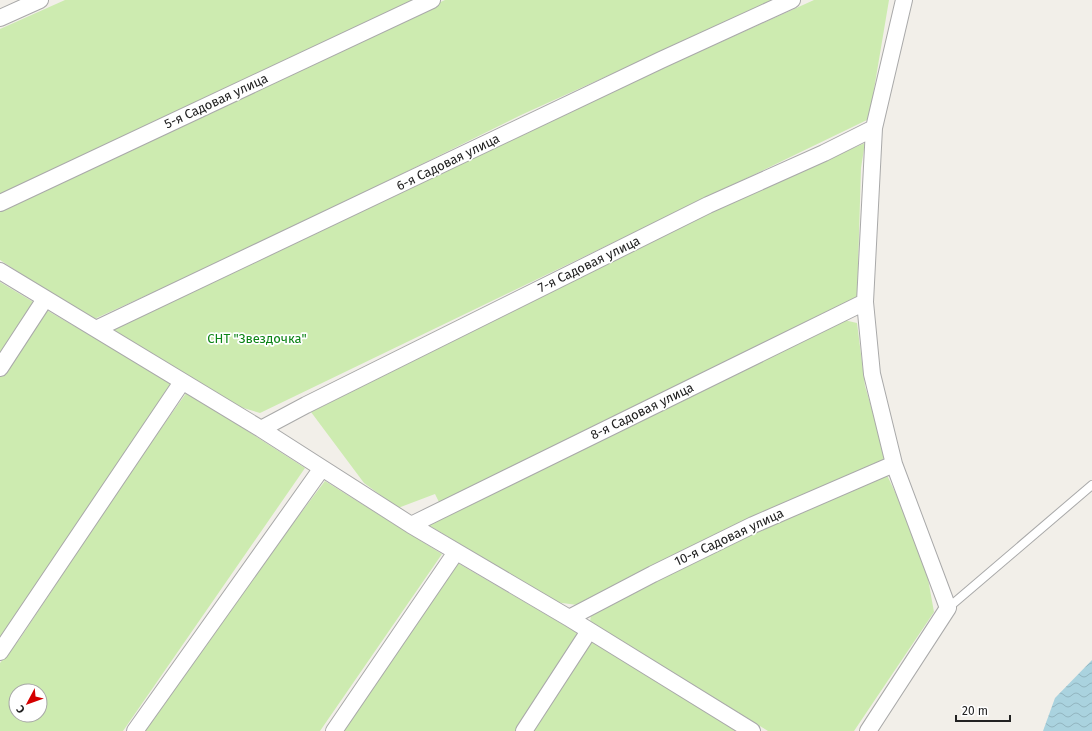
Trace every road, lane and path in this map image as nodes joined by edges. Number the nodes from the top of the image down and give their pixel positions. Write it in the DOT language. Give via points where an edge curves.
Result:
graph roads {
  1 [pos="40,0"];
  2 [pos="432,0"];
  3 [pos="792,0"];
  4 [pos="904,0"];
  5 [pos="0,18"];
  6 [pos="874,128"];
  7 [pos="0,203"];
  8 [pos="0,271"];
  9 [pos="45,299"];
  10 [pos="865,302"];
  11 [pos="100,327"];
  12 [pos="0,368"];
  13 [pos="182,382"];
  14 [pos="261,428"];
  15 [pos="894,464"];
  16 [pos="322,468"];
  17 [pos="1092,485"];
  18 [pos="415,523"];
  19 [pos="456,552"];
  20 [pos="948,608"];
  21 [pos="569,618"];
  22 [pos="589,631"];
  23 [pos="0,652"];
  24 [pos="135,731"];
  25 [pos="334,731"];
  26 [pos="524,731"];
  27 [pos="752,731"];
  28 [pos="868,731"];
  1 -- 5 [label="street"];
  2 -- 7 [label="street, 5-я Садовая улица"];
  3 -- 11 [label="street, 6-я Садовая улица"];
  4 -- 6 [label="street"];
  6 -- 10 [label="street"];
  6 -- 14 [label="street, 7-я Садовая улица" via="708,205"];
  8 -- 9 [label="street"];
  9 -- 11 [label="street"];
  9 -- 12 [label="street"];
  10 -- 15 [label="street" via="872,374"];
  10 -- 18 [label="street, 8-я Садовая улица"];
  11 -- 13 [label="street"];
  13 -- 14 [label="street"];
  13 -- 23 [label="street"];
  14 -- 16 [label="street"];
  15 -- 20 [label="street"];
  15 -- 21 [label="street, 10-я Садовая улица" via="753,525"];
  16 -- 18 [label="street"];
  16 -- 24 [label="street"];
  17 -- 20 [label="lane"];
  18 -- 19 [label="street"];
  19 -- 21 [label="street"];
  19 -- 25 [label="street"];
  20 -- 28 [label="street"];
  21 -- 22 [label="street"];
  22 -- 26 [label="street"];
  22 -- 27 [label="street"];
}
